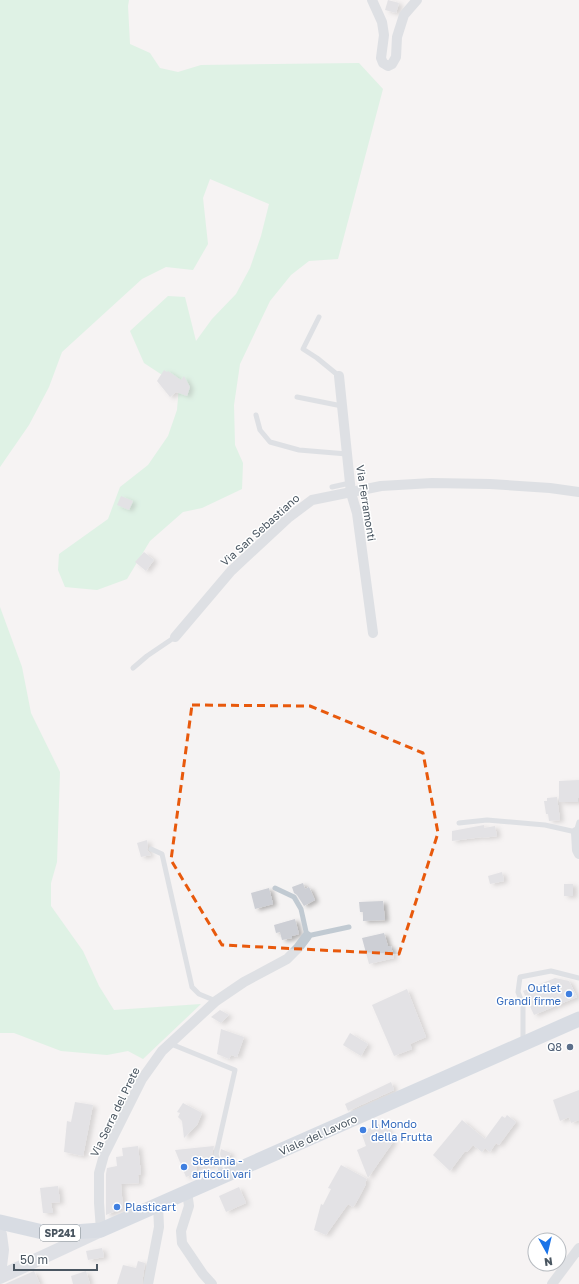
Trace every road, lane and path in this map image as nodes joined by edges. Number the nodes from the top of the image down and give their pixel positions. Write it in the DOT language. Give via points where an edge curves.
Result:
graph roads {
  1 [pos="372,0"];
  2 [pos="417,0"];
  3 [pos="319,317"];
  4 [pos="339,376"];
  5 [pos="297,397"];
  6 [pos="342,406"];
  7 [pos="256,415"];
  8 [pos="347,454"];
  9 [pos="332,487"];
  10 [pos="351,488"];
  11 [pos="579,492"];
  12 [pos="372,633"];
  13 [pos="175,637"];
  14 [pos="133,668"];
  15 [pos="579,822"];
  16 [pos="459,823"];
  17 [pos="576,832"];
  18 [pos="151,849"];
  19 [pos="579,854"];
  20 [pos="275,888"];
  21 [pos="349,927"];
  22 [pos="307,936"];
  23 [pos="579,978"];
  24 [pos="216,1001"];
  25 [pos="579,1019"];
  26 [pos="171,1044"];
  27 [pos="523,1044"];
  28 [pos="223,1177"];
  29 [pos="187,1192"];
  30 [pos="158,1205"];
  31 [pos="0,1222"];
  32 [pos="101,1230"];
  33 [pos="0,1235"];
  34 [pos="579,1248"];
  35 [pos="0,1266"];
  36 [pos="0,1277"];
  37 [pos="148,1284"];
  38 [pos="212,1284"];
  39 [pos="552,1284"];
  1 -- 2 [label="street" via="382,22 384,36 381,58 388,66 396,57 397,37 404,15"];
  3 -- 4 [label="lane" via="303,349"];
  4 -- 6 [label="street, Via Ferramonti"];
  5 -- 6 [label="lane"];
  6 -- 8 [label="street, Via Ferramonti"];
  7 -- 8 [label="lane" via="260,430 270,442 299,450"];
  8 -- 10 [label="street, Via Ferramonti"];
  9 -- 10 [label="lane"];
  10 -- 11 [label="street, Via San Sebastiano" via="432,483 490,484"];
  10 -- 12 [label="street, Via Ferramonti" via="357,513"];
  10 -- 13 [label="street, Via San Sebastiano" via="312,500 288,518 231,572"];
  13 -- 14 [label="lane"];
  15 -- 17 [label="lane"];
  16 -- 17 [label="lane" via="487,820 545,825"];
  17 -- 19 [label="street"];
  18 -- 24 [label="lane" via="162,854 192,988"];
  20 -- 22 [label="lane" via="294,897 301,909"];
  21 -- 22 [label="lane"];
  22 -- 24 [label="street, Via Serra del Prete" via="287,959 244,982"];
  23 -- 27 [label="lane" via="551,971 520,977 518,992 523,1005"];
  24 -- 26 [label="street, Via Serra del Prete"];
  25 -- 27 [label="main road, Viale del Lavoro"];
  26 -- 28 [label="lane" via="235,1070 216,1154"];
  26 -- 32 [label="street, Via Serra del Prete" via="162,1051 142,1079 104,1156 99,1173"];
  27 -- 28 [label="main road, Viale del Lavoro"];
  28 -- 29 [label="main road, Viale del Lavoro"];
  29 -- 30 [label="main road, Viale del Lavoro"];
  29 -- 38 [label="street" via="189,1206 181,1231 182,1243"];
  30 -- 32 [label="main road, Viale del Lavoro"];
  30 -- 37 [label="street" via="159,1227"];
  31 -- 32 [label="main road, SP241" via="47,1233"];
  32 -- 36 [label="main road"];
  33 -- 35 [label="main road"];
  34 -- 39 [label="street"];
}
